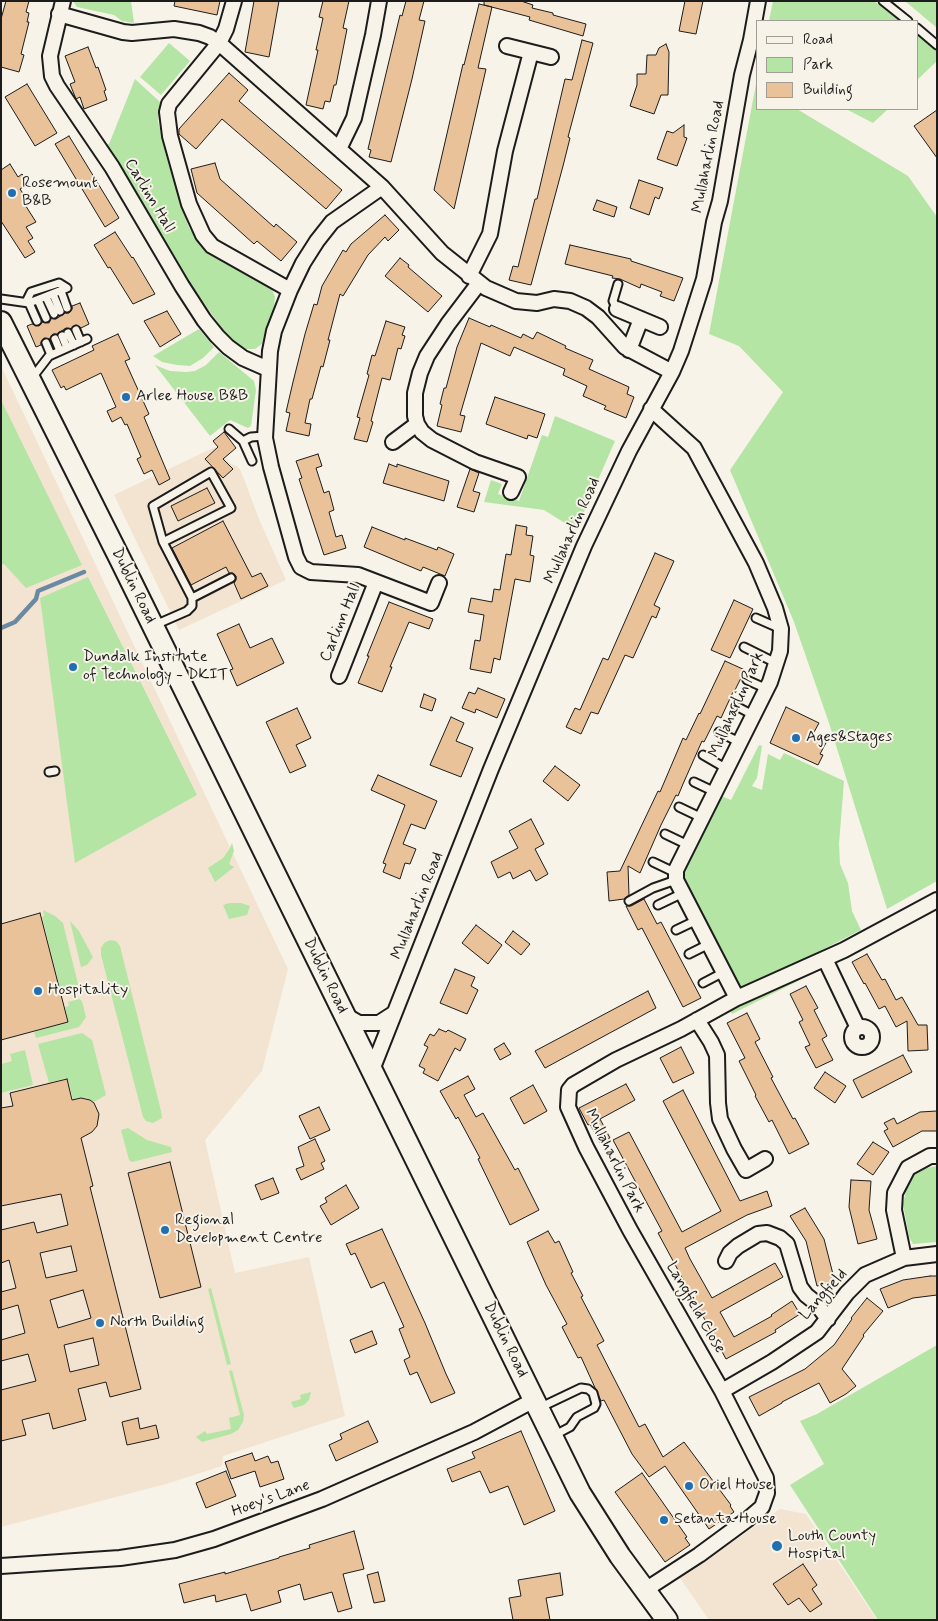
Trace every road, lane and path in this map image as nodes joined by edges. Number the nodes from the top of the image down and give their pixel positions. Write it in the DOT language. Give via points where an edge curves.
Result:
graph roads {
  1 [pos="234,1"];
  2 [pos="379,1"];
  3 [pos="758,1"];
  4 [pos="883,1"];
  5 [pos="61,8"];
  6 [pos="907,20"];
  7 [pos="918,29"];
  8 [pos="219,43"];
  9 [pos="937,44"];
  10 [pos="507,46"];
  11 [pos="531,52"];
  12 [pos="551,57"];
  13 [pos="339,149"];
  14 [pos="382,187"];
  15 [pos="474,280"];
  16 [pos="618,284"];
  17 [pos="290,290"];
  18 [pos="61,291"];
  19 [pos="49,295"];
  20 [pos="1,299"];
  21 [pos="38,300"];
  22 [pos="28,303"];
  23 [pos="617,309"];
  24 [pos="46,318"];
  25 [pos="641,319"];
  26 [pos="37,321"];
  27 [pos="1,322"];
  28 [pos="660,327"];
  29 [pos="55,339"];
  30 [pos="46,343"];
  31 [pos="77,344"];
  32 [pos="629,350"];
  33 [pos="60,351"];
  34 [pos="51,355"];
  35 [pos="268,369"];
  36 [pos="672,372"];
  37 [pos="30,381"];
  38 [pos="651,409"];
  39 [pos="417,424"];
  40 [pos="229,429"];
  41 [pos="265,436"];
  42 [pos="243,441"];
  43 [pos="393,442"];
  44 [pos="252,461"];
  45 [pos="511,492"];
  46 [pos="162,542"];
  47 [pos="231,578"];
  48 [pos="376,582"];
  49 [pos="440,583"];
  50 [pos="192,598"];
  51 [pos="756,618"];
  52 [pos="152,626"];
  53 [pos="781,630"];
  54 [pos="744,647"];
  55 [pos="776,663"];
  56 [pos="339,676"];
  57 [pos="748,680"];
  58 [pos="766,689"];
  59 [pos="736,706"];
  60 [pos="754,715"];
  61 [pos="719,732"];
  62 [pos="742,744"];
  63 [pos="703,755"];
  64 [pos="728,769"];
  65 [pos="694,782"];
  66 [pos="715,792"];
  67 [pos="679,807"];
  68 [pos="702,818"];
  69 [pos="665,834"];
  70 [pos="688,845"];
  71 [pos="653,862"];
  72 [pos="676,877"];
  73 [pos="683,893"];
  74 [pos="937,900"];
  75 [pos="628,901"];
  76 [pos="658,905"];
  77 [pos="697,920"];
  78 [pos="676,930"];
  79 [pos="709,944"];
  80 [pos="689,954"];
  81 [pos="825,959"];
  82 [pos="724,972"];
  83 [pos="703,983"];
  84 [pos="737,998"];
  85 [pos="394,1013"];
  86 [pos="345,1015"];
  87 [pos="697,1020"];
  88 [pos="858,1028"];
  89 [pos="372,1070"];
  90 [pos="937,1156"];
  91 [pos="765,1160"];
  92 [pos="637,1242"];
  93 [pos="937,1254"];
  94 [pos="904,1258"];
  95 [pos="726,1261"];
  96 [pos="828,1319"];
  97 [pos="722,1391"];
  98 [pos="537,1404"];
  99 [pos="553,1436"];
  100 [pos="1,1566"];
  101 [pos="645,1590"];
  102 [pos="668,1620"];
  1 -- 8 [label="street, Carlinn Hall"];
  2 -- 13 [label="street" via="354,118"];
  3 -- 36 [label="street, Mullaharlin Road" via="704,279"];
  4 -- 6 [label="lane"];
  5 -- 8 [label="street, Carlinn Hall" via="132,33 174,29 210,37"];
  5 -- 35 [label="street, Carlinn Hall" via="50,56 56,86 112,167 204,320 228,347"];
  7 -- 9 [label="lane"];
  8 -- 13 [label="street, Carlinn Hall"];
  8 -- 17 [label="street, Carlinn Hall" via="169,104 168,121 177,164 195,220 212,246"];
  10 -- 11 [label="street"];
  11 -- 12 [label="street"];
  11 -- 15 [label="street" via="505,151 490,234"];
  13 -- 14 [label="street, Carlinn Hall"];
  14 -- 15 [label="street, Carlinn Hall" via="422,233"];
  14 -- 17 [label="street, Carlinn Hall" via="332,222 303,263"];
  15 -- 32 [label="street, Carlinn Hall" via="494,293 516,301 536,303 554,299 586,308"];
  15 -- 39 [label="street" via="420,373 415,393"];
  16 -- 23 [label="lane" via="613,301"];
  17 -- 35 [label="street, Carlinn Hall" via="274,332"];
  18 -- 19 [label="lane"];
  18 -- 19 [label="lane" via="60,311"];
  18 -- 22 [label="lane" via="67,288 59,283 31,292"];
  19 -- 21 [label="lane"];
  20 -- 22 [label="lane"];
  21 -- 22 [label="lane"];
  21 -- 24 [label="lane"];
  22 -- 26 [label="lane"];
  23 -- 25 [label="street"];
  25 -- 28 [label="street"];
  25 -- 32 [label="street"];
  27 -- 37 [label="main road, Dublin Road"];
  29 -- 33 [label="lane"];
  30 -- 34 [label="lane"];
  31 -- 31 [label="lane" via="69,333"];
  31 -- 33 [label="lane"];
  32 -- 36 [label="street, Carlinn Hall"];
  33 -- 34 [label="lane"];
  34 -- 37 [label="lane"];
  35 -- 41 [label="street, Carlinn Hall"];
  36 -- 38 [label="street, Mullaharlin Road"];
  37 -- 52 [label="main road, Dublin Road"];
  38 -- 53 [label="street, Mullaharlin Park" via="694,448 756,563"];
  38 -- 85 [label="street, Mullaharlin Road" via="584,546"];
  39 -- 43 [label="street"];
  39 -- 45 [label="street" via="422,432 443,446 475,462 518,477"];
  40 -- 42 [label="lane"];
  41 -- 42 [label="lane"];
  41 -- 48 [label="street, Carlinn Hall" via="301,566 311,572 358,575"];
  42 -- 44 [label="lane"];
  46 -- 46 [label="lane" via="231,508 212,472 153,506"];
  46 -- 50 [label="lane" via="173,571"];
  47 -- 50 [label="lane"];
  48 -- 49 [label="street, Carlinn Hall" via="431,603"];
  48 -- 56 [label="street, Carlinn Hall"];
  50 -- 52 [label="lane" via="192,606 187,611"];
  51 -- 53 [label="lane"];
  52 -- 86 [label="main road, Dublin Road"];
  53 -- 55 [label="street, Mullaharlin Park"];
  54 -- 55 [label="lane"];
  55 -- 58 [label="street, Mullaharlin Park"];
  57 -- 58 [label="lane"];
  58 -- 60 [label="street, Mullaharlin Park"];
  59 -- 60 [label="lane"];
  60 -- 62 [label="street, Mullaharlin Park"];
  61 -- 62 [label="lane"];
  62 -- 64 [label="street, Mullaharlin Park"];
  63 -- 64 [label="lane"];
  64 -- 66 [label="street, Mullaharlin Park"];
  65 -- 66 [label="lane"];
  66 -- 68 [label="street, Mullaharlin Park"];
  67 -- 68 [label="lane"];
  68 -- 70 [label="street, Mullaharlin Park"];
  69 -- 70 [label="lane"];
  70 -- 72 [label="street, Mullaharlin Park"];
  71 -- 72 [label="lane"];
  72 -- 73 [label="street"];
  72 -- 75 [label="lane"];
  73 -- 76 [label="lane"];
  73 -- 77 [label="street"];
  74 -- 81 [label="street, Mullaharlin Park"];
  77 -- 78 [label="lane"];
  77 -- 79 [label="street"];
  79 -- 80 [label="lane"];
  79 -- 82 [label="street"];
  81 -- 84 [label="street, Mullaharlin Park"];
  81 -- 88 [label="street"];
  82 -- 83 [label="lane"];
  82 -- 84 [label="street"];
  84 -- 87 [label="street, Mullaharlin Park"];
  85 -- 86 [label="street" via="379,1024 360,1023"];
  85 -- 89 [label="street, Mullaharlin Road"];
  86 -- 89 [label="main road, Dublin Road"];
  87 -- 91 [label="street" via="717,1055 720,1119 734,1149 746,1170"];
  87 -- 92 [label="street, Mullaharlin Park" via="616,1060 569,1090 568,1107 573,1120"];
  89 -- 98 [label="main road, Dublin Road"];
  90 -- 94 [label="street" via="930,1156 908,1168 896,1193 894,1210"];
  92 -- 97 [label="street, Langfield Close"];
  93 -- 94 [label="street, Langfield"];
  94 -- 96 [label="street, Langfield" via="865,1275"];
  95 -- 96 [label="street" via="738,1246 758,1234 767,1233 780,1238 786,1244 800,1287"];
  96 -- 97 [label="street, Langfield" via="817,1332"];
  97 -- 101 [label="street, Langfield Close" via="766,1478 767,1494 762,1507 748,1520"];
  98 -- 99 [label="main road, Dublin Road"];
  98 -- 99 [label="lane" via="581,1388 593,1393 594,1408 576,1417 570,1427"];
  98 -- 100 [label="street, Hoey's Lane" via="322,1500 214,1539 175,1550 120,1558"];
  99 -- 101 [label="main road, Dublin Road" via="588,1508"];
  101 -- 102 [label="main road, Dublin Road"];
}
